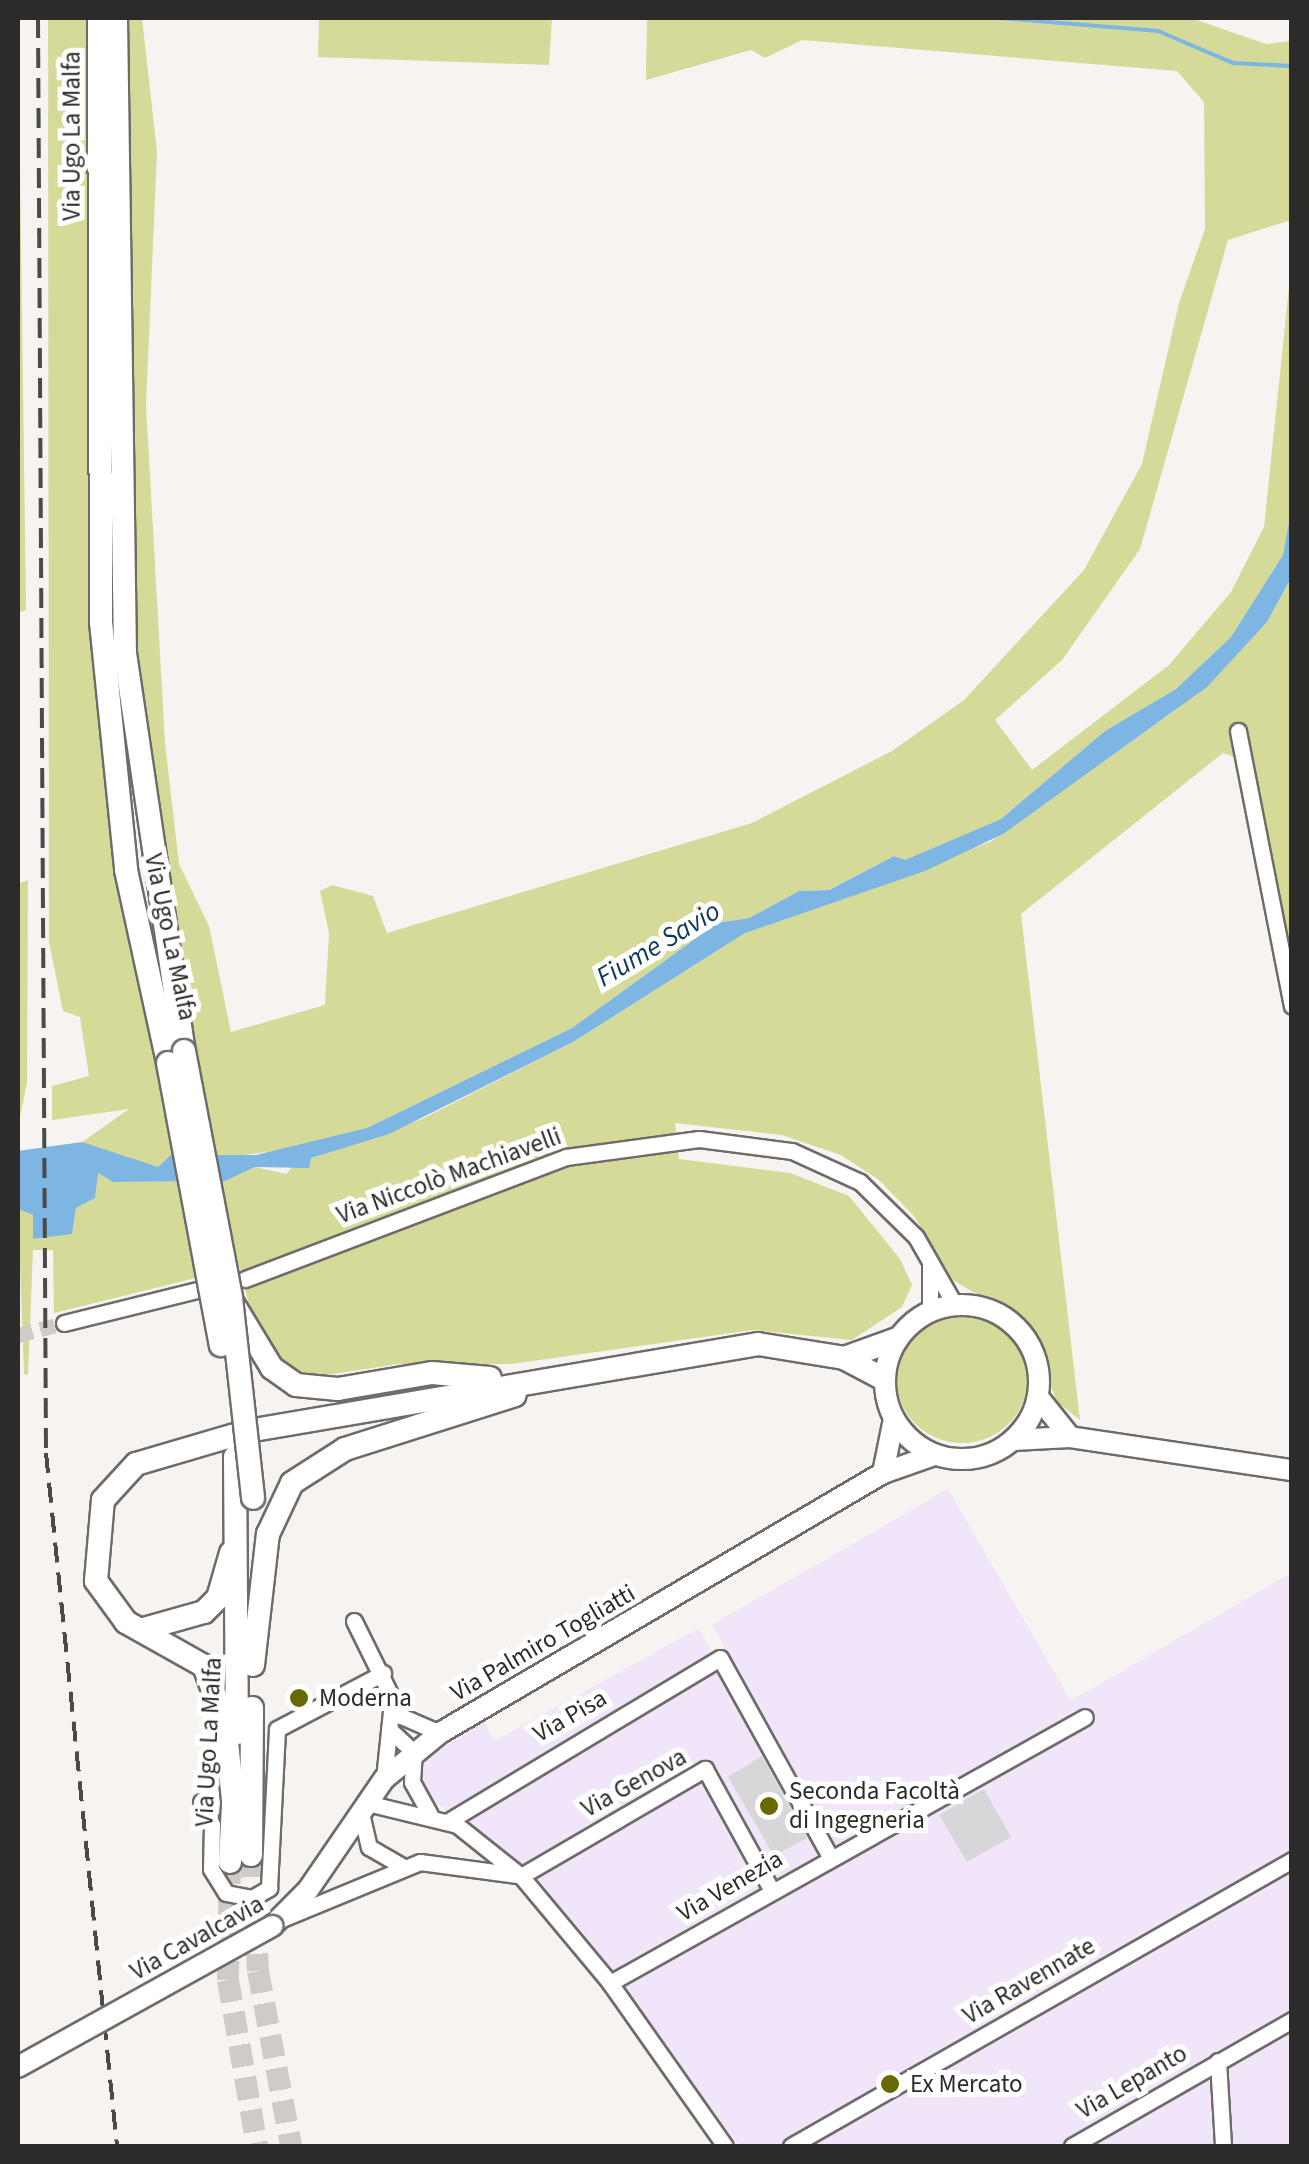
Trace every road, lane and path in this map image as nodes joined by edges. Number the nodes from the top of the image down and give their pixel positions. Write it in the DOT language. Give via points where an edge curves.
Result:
graph roads {
  1 [pos="99,18"];
  2 [pos="116,18"];
  3 [pos="1238,731"];
  4 [pos="1292,1006"];
  5 [pos="176,1058"];
  6 [pos="930,1262"];
  7 [pos="246,1279"];
  8 [pos="196,1290"];
  9 [pos="230,1298"];
  10 [pos="955,1304"];
  11 [pos="930,1311"];
  12 [pos="64,1323"];
  13 [pos="897,1339"];
  14 [pos="658,1355"];
  15 [pos="844,1358"];
  16 [pos="544,1378"];
  17 [pos="884,1379"];
  18 [pos="1038,1397"];
  19 [pos="894,1419"];
  20 [pos="1070,1437"];
  21 [pos="1013,1440"];
  22 [pos="934,1455"];
  23 [pos="235,1457"];
  24 [pos="1292,1470"];
  25 [pos="883,1474"];
  26 [pos="354,1620"];
  27 [pos="144,1628"];
  28 [pos="253,1665"];
  29 [pos="383,1673"];
  30 [pos="392,1702"];
  31 [pos="1086,1717"];
  32 [pos="389,1729"];
  33 [pos="440,1733"];
  34 [pos="414,1752"];
  35 [pos="384,1779"];
  36 [pos="233,1800"];
  37 [pos="200,1802"];
  38 [pos="364,1808"];
  39 [pos="430,1814"];
  40 [pos="448,1822"];
  41 [pos="832,1858"];
  42 [pos="1292,1860"];
  43 [pos="406,1866"];
  44 [pos="520,1876"];
  45 [pos="772,1890"];
  46 [pos="278,1922"];
  47 [pos="610,1983"];
  48 [pos="1292,2020"];
  49 [pos="1218,2061"];
  50 [pos="18,2067"];
  51 [pos="725,2146"];
  52 [pos="791,2146"];
  53 [pos="1072,2146"];
  54 [pos="1223,2146"];
  1 -- 5 [label="highway, Via Ugo La Malfa" via="101,622 126,870"];
  2 -- 5 [label="highway, Via Ugo La Malfa" via="126,653"];
  3 -- 4 [label="street"];
  5 -- 9 [label="highway, Via Ugo La Malfa, bridge"];
  5 -- 23 [label="highway, Via Ugo La Malfa, bridge"];
  6 -- 7 [label="street, Via Niccolò Machiavelli" via="895,1211 822,1161 698,1139 566,1156"];
  6 -- 10 [label="street, Via Niccolò Machiavelli"];
  6 -- 11 [label="street"];
  8 -- 12 [label="street"];
  9 -- 16 [label="highway, bridge" via="272,1368 315,1389 432,1373"];
  9 -- 28 [label="highway, Via Ugo La Malfa, bridge" via="253,1498"];
  10 -- 11 [label="main road"];
  10 -- 18 [label="main road" via="984,1308 1024,1336 1038,1368"];
  11 -- 13 [label="main road"];
  13 -- 15 [label="highway"];
  13 -- 17 [label="main road"];
  14 -- 15 [label="highway" via="758,1344"];
  14 -- 16 [label="highway"];
  14 -- 28 [label="highway" via="345,1449 304,1471 268,1534"];
  15 -- 17 [label="highway"];
  16 -- 27 [label="highway" via="248,1432 136,1464 103,1500 92,1554 106,1601"];
  17 -- 19 [label="main road"];
  18 -- 20 [label="main road"];
  18 -- 21 [label="main road"];
  19 -- 22 [label="main road"];
  19 -- 25 [label="main road"];
  20 -- 21 [label="main road"];
  20 -- 24 [label="main road"];
  21 -- 22 [label="main road" via="978,1458"];
  22 -- 25 [label="main road, Via Palmiro Togliatti"];
  23 -- 27 [label="highway" via="230,1558 218,1598 191,1621"];
  23 -- 36 [label="highway, Via Ugo La Malfa" via="242,1634"];
  25 -- 33 [label="main road, Via Palmiro Togliatti"];
  26 -- 29 [label="street"];
  27 -- 36 [label="highway" via="193,1654 218,1689"];
  28 -- 36 [label="highway, Via Ugo La Malfa" via="240,1858"];
  29 -- 30 [label="street"];
  29 -- 37 [label="street" via="277,1729 269,1888 252,1898 226,1894 211,1868 212,1825"];
  30 -- 32 [label="street"];
  30 -- 33 [label="street" via="414,1727"];
  31 -- 41 [label="street, Via Venezia"];
  32 -- 34 [label="street"];
  32 -- 35 [label="street"];
  33 -- 34 [label="main road, Via Palmiro Togliatti"];
  34 -- 35 [label="main road, Via Palmiro Togliatti"];
  34 -- 39 [label="street" via="412,1782"];
  35 -- 38 [label="main road, Via Palmiro Togliatti"];
  38 -- 39 [label="street"];
  38 -- 43 [label="street" via="379,1859"];
  38 -- 46 [label="main road, Via Palmiro Togliatti"];
  39 -- 40 [label="street"];
  40 -- 41 [label="street, Via Pisa" via="720,1658"];
  40 -- 44 [label="street"];
  41 -- 45 [label="street, Via Venezia"];
  42 -- 52 [label="street, Via Ravennate"];
  43 -- 44 [label="street, Via Cavalcavia" via="458,1863"];
  43 -- 46 [label="street, Via Cavalcavia"];
  44 -- 45 [label="street, Via Genova" via="705,1769"];
  44 -- 47 [label="street"];
  45 -- 47 [label="street, Via Venezia"];
  46 -- 50 [label="main road, Via Cavalcavia, bridge"];
  47 -- 51 [label="street"];
  48 -- 49 [label="street, Via Lepanto"];
  49 -- 53 [label="street, Via Lepanto"];
  49 -- 54 [label="street, Via Lepanto"];
}
